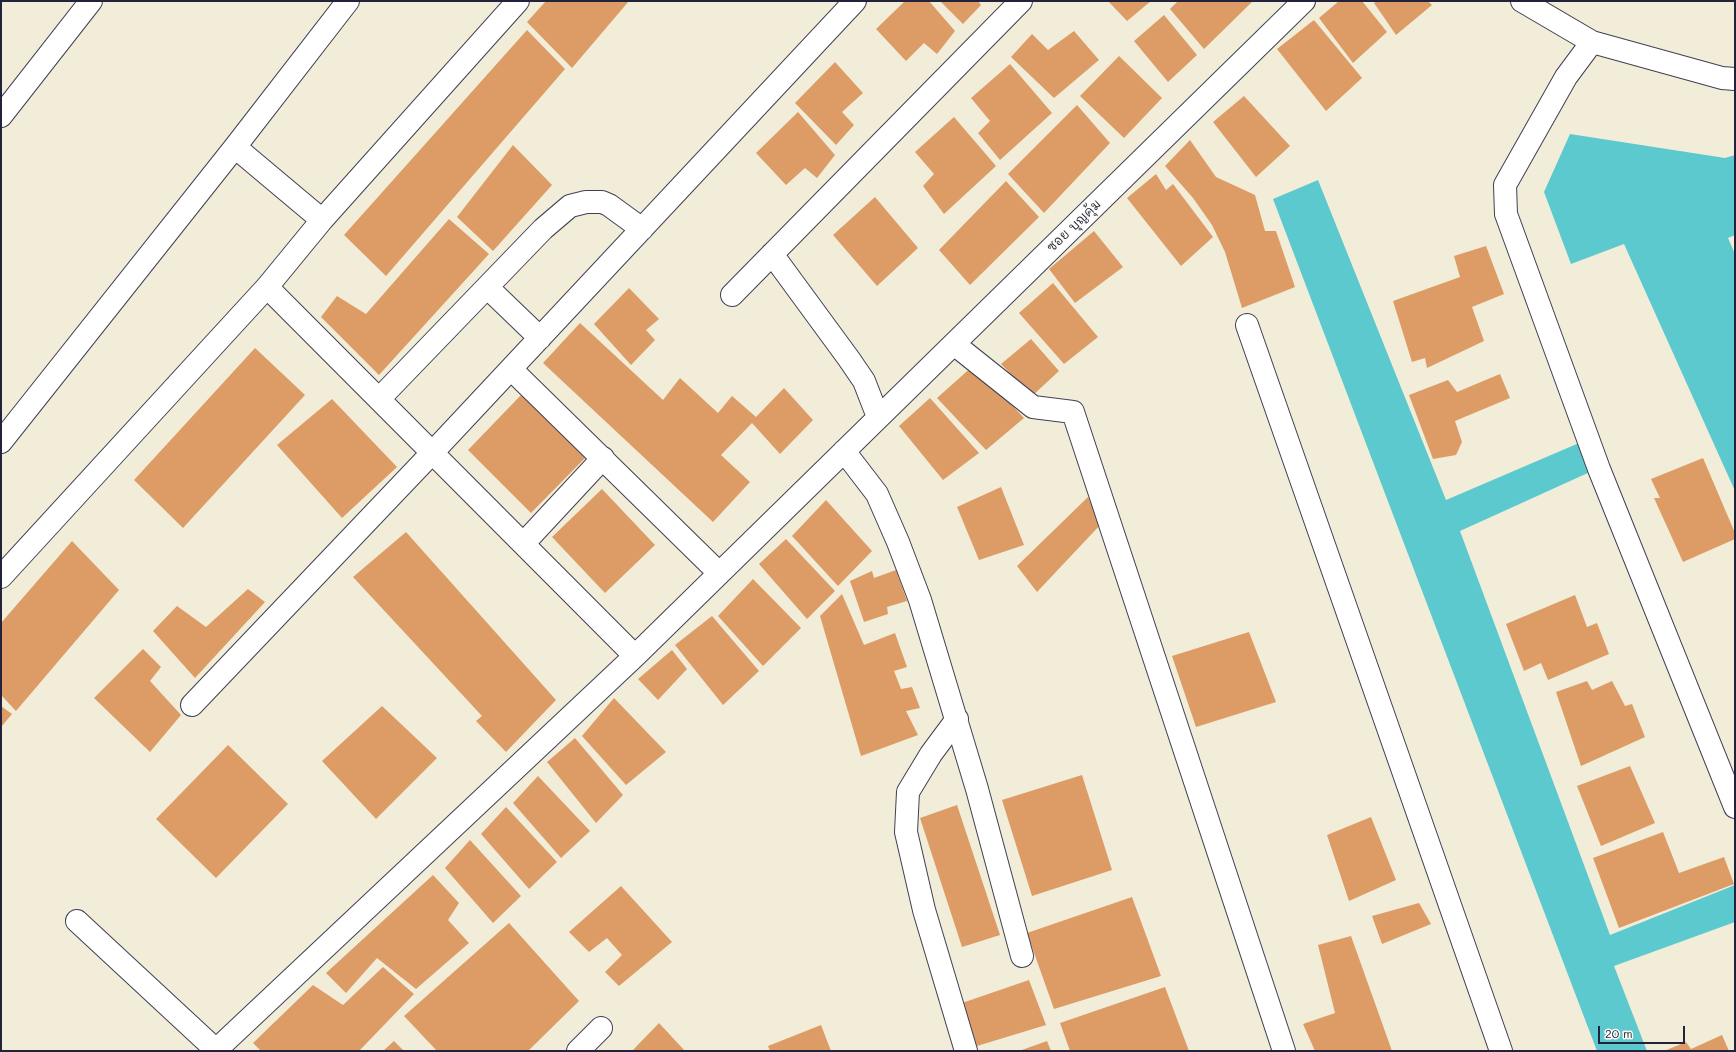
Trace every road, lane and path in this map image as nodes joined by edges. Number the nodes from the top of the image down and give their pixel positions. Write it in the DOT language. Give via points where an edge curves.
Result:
graph roads {
  1 [pos="91,1"];
  2 [pos="348,1"];
  3 [pos="518,1"];
  4 [pos="855,1"];
  5 [pos="1021,1"];
  6 [pos="1304,1"];
  7 [pos="1522,1"];
  8 [pos="1592,42"];
  9 [pos="1735,79"];
  10 [pos="1,116"];
  11 [pos="235,147"];
  12 [pos="322,220"];
  13 [pos="642,229"];
  14 [pos="772,254"];
  15 [pos="267,287"];
  16 [pos="487,287"];
  17 [pos="732,295"];
  18 [pos="1247,325"];
  19 [pos="540,338"];
  20 [pos="954,344"];
  21 [pos="511,369"];
  22 [pos="379,399"];
  23 [pos="878,417"];
  24 [pos="1,442"];
  25 [pos="844,451"];
  26 [pos="432,453"];
  27 [pos="603,458"];
  28 [pos="524,543"];
  29 [pos="719,573"];
  30 [pos="1,577"];
  31 [pos="635,656"];
  32 [pos="192,704"];
  33 [pos="957,719"];
  34 [pos="1735,807"];
  35 [pos="77,921"];
  36 [pos="1022,956"];
  37 [pos="602,1028"];
  38 [pos="582,1050"];
  39 [pos="215,1051"];
  40 [pos="966,1051"];
  41 [pos="1284,1051"];
  42 [pos="1501,1051"];
  1 -- 10 [label="street"];
  2 -- 11 [label="street"];
  3 -- 12 [label="street"];
  4 -- 13 [label="street"];
  5 -- 14 [label="street"];
  6 -- 20 [label="street, ซอย บุญคุ้ม"];
  7 -- 8 [label="street"];
  8 -- 9 [label="street" via="1722,78"];
  8 -- 34 [label="street" via="1566,77 1505,184 1506,214 1596,462"];
  11 -- 12 [label="street"];
  11 -- 24 [label="street"];
  12 -- 15 [label="street"];
  13 -- 16 [label="street" via="609,205 595,201 577,203 548,225"];
  13 -- 19 [label="street"];
  14 -- 17 [label="street"];
  14 -- 23 [label="street" via="850,358 864,381"];
  15 -- 22 [label="street"];
  15 -- 30 [label="street"];
  16 -- 19 [label="street"];
  16 -- 22 [label="street"];
  18 -- 42 [label="street"];
  19 -- 21 [label="street"];
  20 -- 23 [label="street, ซอย บุญคุ้ม"];
  20 -- 41 [label="street" via="1033,407 1073,412"];
  21 -- 26 [label="street"];
  21 -- 27 [label="street"];
  22 -- 26 [label="street"];
  23 -- 25 [label="street, ซอย บุญคุ้ม"];
  25 -- 29 [label="street, ซอย บุญคุ้ม"];
  25 -- 33 [label="street" via="877,494 898,542 920,600"];
  26 -- 28 [label="street"];
  26 -- 32 [label="street"];
  27 -- 28 [label="street"];
  27 -- 29 [label="street"];
  28 -- 31 [label="street"];
  29 -- 31 [label="street, ซอย บุญคุ้ม"];
  31 -- 39 [label="street, ซอย บุญคุ้ม"];
  33 -- 36 [label="street"];
  33 -- 40 [label="street" via="930,754 908,792 906,832 924,910"];
  35 -- 39 [label="street"];
  37 -- 38 [label="street"];
}
